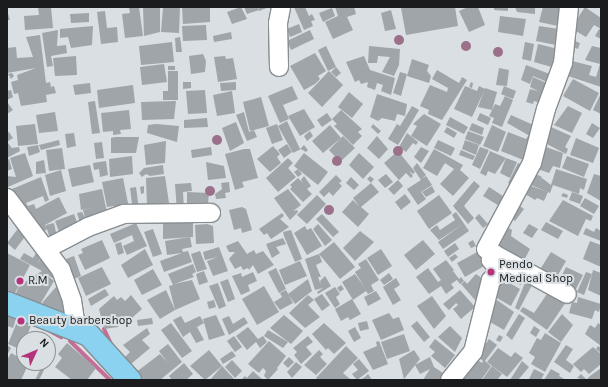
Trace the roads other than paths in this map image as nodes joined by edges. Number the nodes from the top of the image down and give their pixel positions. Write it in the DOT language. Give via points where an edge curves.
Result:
graph roads {
  1 [pos="281,7"];
  2 [pos="569,7"];
  3 [pos="279,67"];
  4 [pos="7,198"];
  5 [pos="211,212"];
  6 [pos="46,249"];
  7 [pos="494,254"];
  8 [pos="567,294"];
  9 [pos="7,303"];
  10 [pos="90,335"];
  11 [pos="130,380"];
  12 [pos="450,380"];
  1 -- 3 [label="street" via="278,23"];
  2 -- 7 [label="street" via="563,63 546,109 532,163 486,249"];
  4 -- 6 [label="street"];
  5 -- 6 [label="street" via="124,214 88,227"];
  6 -- 10 [label="street" via="61,270 72,301 76,326"];
  7 -- 8 [label="street"];
  7 -- 12 [label="street" via="491,260 501,272 491,280 473,352"];
  9 -- 10 [label="main road"];
  10 -- 11 [label="main road"];
}
